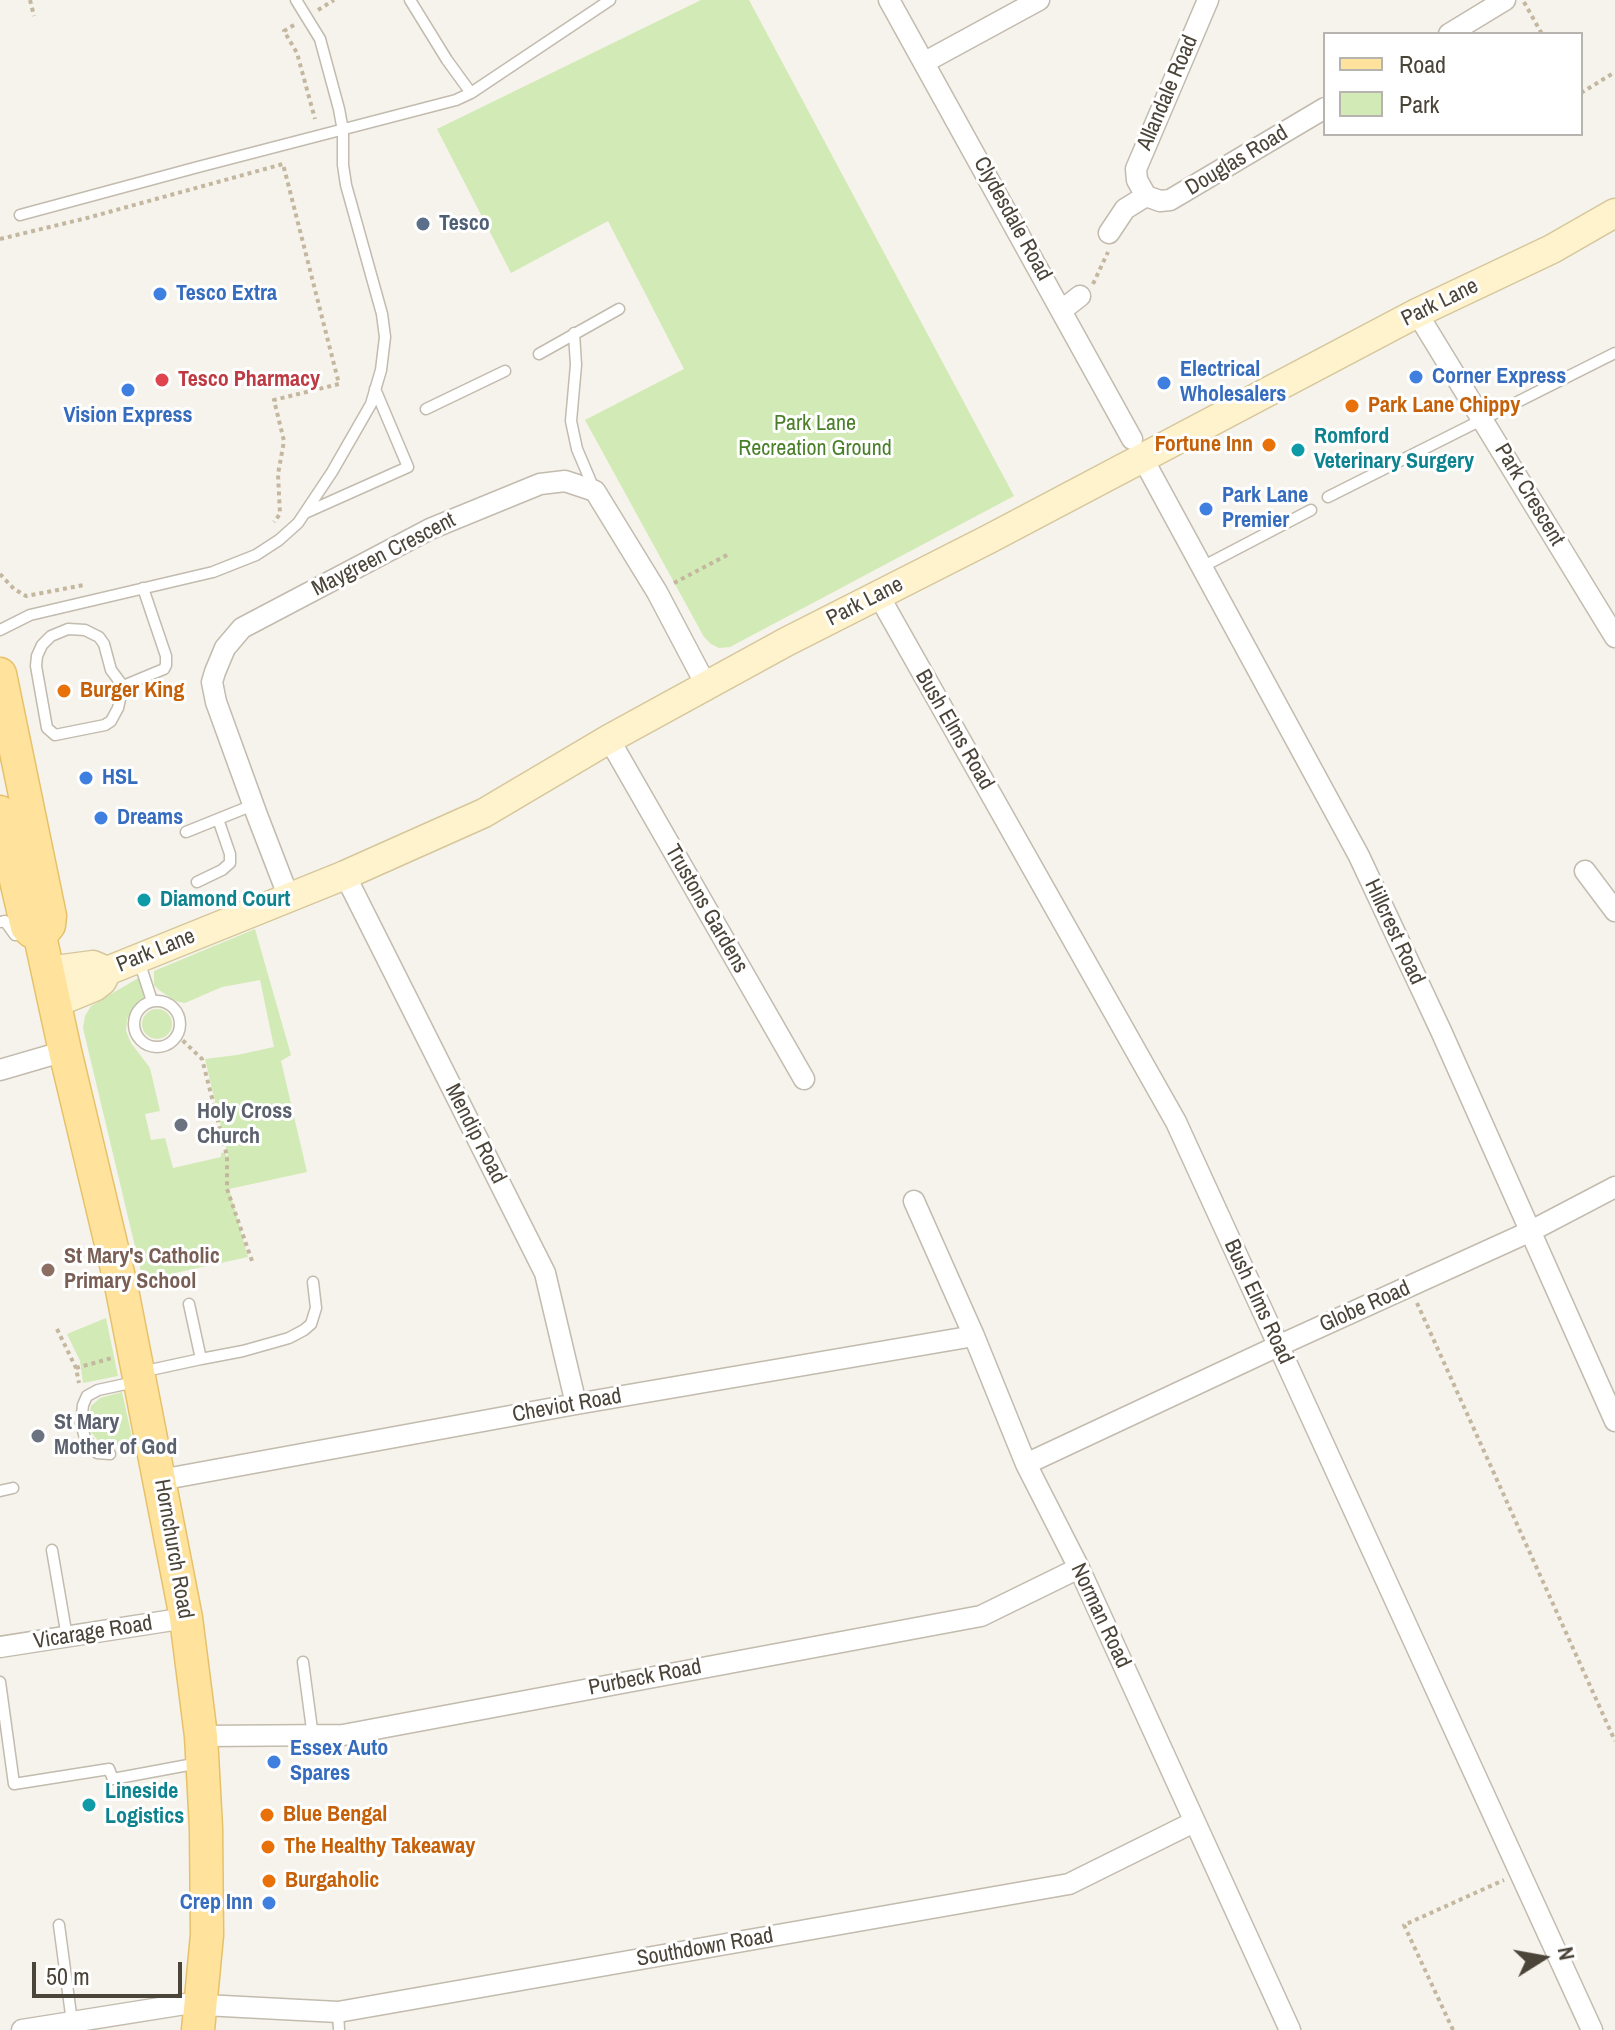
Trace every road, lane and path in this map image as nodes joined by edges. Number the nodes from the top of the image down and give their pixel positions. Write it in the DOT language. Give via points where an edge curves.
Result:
graph roads {
  1 [pos="30,0"];
  2 [pos="296,0"];
  3 [pos="334,0"];
  4 [pos="410,0"];
  5 [pos="610,0"];
  6 [pos="889,0"];
  7 [pos="1039,0"];
  8 [pos="1208,0"];
  9 [pos="1505,0"];
  10 [pos="1523,0"];
  11 [pos="318,10"];
  12 [pos="34,16"];
  13 [pos="296,24"];
  14 [pos="1452,32"];
  15 [pos="1541,32"];
  16 [pos="925,62"];
  17 [pos="1615,72"];
  18 [pos="1583,92"];
  19 [pos="471,93"];
  20 [pos="1323,109"];
  21 [pos="315,119"];
  22 [pos="343,131"];
  23 [pos="1146,196"];
  24 [pos="1615,213"];
  25 [pos="20,215"];
  26 [pos="1109,233"];
  27 [pos="0,239"];
  28 [pos="1073,302"];
  29 [pos="619,309"];
  30 [pos="1417,313"];
  31 [pos="574,333"];
  32 [pos="1615,353"];
  33 [pos="539,354"];
  34 [pos="505,371"];
  35 [pos="375,389"];
  36 [pos="426,409"];
  37 [pos="1483,419"];
  38 [pos="1137,448"];
  39 [pos="595,491"];
  40 [pos="1328,497"];
  41 [pos="1311,510"];
  42 [pos="304,514"];
  43 [pos="272,525"];
  44 [pos="729,554"];
  45 [pos="1202,567"];
  46 [pos="0,574"];
  47 [pos="84,585"];
  48 [pos="143,588"];
  49 [pos="657,592"];
  50 [pos="879,596"];
  51 [pos="0,630"];
  52 [pos="1615,637"];
  53 [pos="0,674"];
  54 [pos="706,685"];
  55 [pos="123,686"];
  56 [pos="609,739"];
  57 [pos="253,805"];
  58 [pos="0,812"];
  59 [pos="218,819"];
  60 [pos="186,832"];
  61 [pos="1585,871"];
  62 [pos="345,875"];
  63 [pos="197,882"];
  64 [pos="289,898"];
  65 [pos="1615,911"];
  66 [pos="0,922"];
  67 [pos="36,934"];
  68 [pos="138,958"];
  69 [pos="48,971"];
  70 [pos="107,971"];
  71 [pos="152,1001"];
  72 [pos="55,1003"];
  73 [pos="177,1035"];
  74 [pos="65,1051"];
  75 [pos="0,1070"];
  76 [pos="804,1079"];
  77 [pos="1615,1187"];
  78 [pos="914,1201"];
  79 [pos="1531,1231"];
  80 [pos="252,1261"];
  81 [pos="313,1282"];
  82 [pos="1409,1286"];
  83 [pos="189,1304"];
  84 [pos="57,1329"];
  85 [pos="974,1336"];
  86 [pos="1278,1346"];
  87 [pos="201,1359"];
  88 [pos="76,1368"];
  89 [pos="138,1368"];
  90 [pos="576,1404"];
  91 [pos="83,1405"];
  92 [pos="1615,1421"];
  93 [pos="110,1454"];
  94 [pos="1026,1464"];
  95 [pos="160,1480"];
  96 [pos="13,1488"];
  97 [pos="0,1491"];
  98 [pos="52,1550"];
  99 [pos="1079,1568"];
  100 [pos="186,1618"];
  101 [pos="67,1637"];
  102 [pos="0,1647"];
  103 [pos="303,1662"];
  104 [pos="0,1682"];
  105 [pos="313,1737"];
  106 [pos="1615,1741"];
  107 [pos="202,1750"];
  108 [pos="1194,1822"];
  109 [pos="1520,1873"];
  110 [pos="59,1925"];
  111 [pos="200,2018"];
  112 [pos="338,2021"];
  113 [pos="72,2022"];
  114 [pos="22,2030"];
  115 [pos="1290,2030"];
  116 [pos="1453,2030"];
  117 [pos="1592,2030"];
  1 -- 12 [label="path"];
  2 -- 22 [label="lane" via="320,39"];
  3 -- 11 [label="path"];
  4 -- 19 [label="lane"];
  5 -- 19 [label="lane"];
  6 -- 16 [label="street, Clydesdale Road"];
  7 -- 16 [label="street"];
  8 -- 23 [label="street, Allandale Road" via="1136,169"];
  9 -- 14 [label="street"];
  10 -- 15 [label="path"];
  13 -- 21 [label="path" via="284,31 297,53"];
  16 -- 28 [label="street, Clydesdale Road"];
  17 -- 18 [label="path"];
  19 -- 22 [label="lane"];
  20 -- 23 [label="street, Douglas Road" via="1170,200"];
  22 -- 25 [label="lane"];
  22 -- 35 [label="lane" via="346,185 385,337"];
  23 -- 26 [label="street" via="1125,209"];
  24 -- 30 [label="street, Park Lane"];
  26 -- 28 [label="path" via="1109,250 1087,297"];
  27 -- 43 [label="path" via="283,164 339,384 274,400 284,441 278,474 280,514"];
  28 -- 38 [label="street, Clydesdale Road"];
  29 -- 31 [label="lane"];
  30 -- 37 [label="street, Park Crescent"];
  30 -- 38 [label="street, Park Lane"];
  31 -- 33 [label="lane"];
  31 -- 39 [label="lane" via="571,421"];
  32 -- 37 [label="lane"];
  34 -- 36 [label="lane"];
  35 -- 42 [label="lane"];
  35 -- 42 [label="lane" via="408,467"];
  37 -- 40 [label="lane"];
  37 -- 52 [label="street, Park Crescent"];
  38 -- 45 [label="street, Hillcrest Road"];
  38 -- 50 [label="street, Park Lane"];
  39 -- 49 [label="street"];
  39 -- 57 [label="street, Maygreen Crescent" via="565,481 540,484 430,529 242,628 225,648 212,682"];
  41 -- 45 [label="lane"];
  42 -- 48 [label="lane" via="256,555 213,572"];
  44 -- 49 [label="path"];
  45 -- 79 [label="street, Hillcrest Road" via="1359,856"];
  46 -- 47 [label="path" via="26,596"];
  48 -- 51 [label="lane" via="30,615"];
  48 -- 55 [label="lane" via="166,665"];
  49 -- 54 [label="street"];
  50 -- 54 [label="street, Park Lane"];
  50 -- 86 [label="street, Bush Elms Road" via="1176,1122"];
  53 -- 67 [label="main road, Hornchurch Road" via="50,916 49,925"];
  54 -- 56 [label="street, Park Lane"];
  55 -- 55 [label="lane" via="111,721 55,735 47,728 37,656 42,645 62,631 85,630 104,644 111,670"];
  56 -- 62 [label="street, Park Lane" via="484,813"];
  56 -- 76 [label="street, Trustons Gardens"];
  57 -- 59 [label="lane"];
  57 -- 64 [label="street, Maygreen Crescent"];
  58 -- 67 [label="main road, Hornchurch Road" via="27,927"];
  59 -- 60 [label="lane"];
  59 -- 63 [label="lane" via="230,863"];
  61 -- 65 [label="street"];
  62 -- 64 [label="street, Park Lane"];
  62 -- 90 [label="street, Mendip Road" via="545,1273"];
  64 -- 68 [label="street, Park Lane"];
  66 -- 67 [label="lane" via="5,921 15,935"];
  67 -- 69 [label="main road, Hornchurch Road"];
  68 -- 70 [label="street, Park Lane"];
  68 -- 71 [label="lane"];
  69 -- 70 [label="street, Park Lane" via="93,965"];
  69 -- 72 [label="main road, Hornchurch Road"];
  70 -- 72 [label="street, Park Lane" via="94,987"];
  71 -- 73 [label="lane" via="174,1007 180,1021"];
  71 -- 73 [label="lane" via="136,1016 139,1038 159,1047"];
  72 -- 74 [label="main road, Hornchurch Road"];
  73 -- 80 [label="path" via="202,1059 227,1156 227,1189"];
  74 -- 75 [label="street"];
  74 -- 89 [label="main road, Hornchurch Road"];
  77 -- 79 [label="street, Globe Road"];
  78 -- 85 [label="street, Norman Road"];
  79 -- 82 [label="street, Globe Road"];
  79 -- 92 [label="street, Hillcrest Road"];
  81 -- 87 [label="lane" via="316,1308 304,1330"];
  82 -- 86 [label="street, Globe Road"];
  82 -- 106 [label="path"];
  83 -- 87 [label="lane"];
  84 -- 88 [label="path"];
  85 -- 90 [label="street, Cheviot Road"];
  85 -- 94 [label="street, Norman Road"];
  86 -- 94 [label="street, Globe Road"];
  86 -- 109 [label="street, Bush Elms Road"];
  87 -- 89 [label="lane"];
  88 -- 89 [label="path"];
  88 -- 91 [label="path"];
  89 -- 91 [label="lane" via="87,1396"];
  89 -- 95 [label="main road, Hornchurch Road"];
  90 -- 95 [label="street, Cheviot Road"];
  91 -- 93 [label="lane" via="85,1438 97,1453"];
  94 -- 99 [label="street, Norman Road"];
  95 -- 100 [label="main road, Hornchurch Road"];
  96 -- 97 [label="lane"];
  98 -- 101 [label="lane"];
  99 -- 105 [label="street, Purbeck Road" via="981,1616"];
  99 -- 108 [label="street, Norman Road"];
  100 -- 101 [label="street, Vicarage Road"];
  100 -- 107 [label="main road, Hornchurch Road"];
  101 -- 102 [label="street, Vicarage Road"];
  103 -- 105 [label="lane"];
  104 -- 107 [label="lane" via="14,1784 109,1769 113,1779"];
  105 -- 107 [label="street, Purbeck Road"];
  107 -- 111 [label="main road, Hornchurch Road" via="207,1935"];
  108 -- 112 [label="street, Southdown Road" via="1069,1884"];
  108 -- 115 [label="street, Norman Road"];
  109 -- 116 [label="path" via="1404,1925"];
  109 -- 117 [label="street, Bush Elms Road"];
  110 -- 113 [label="lane"];
  111 -- 112 [label="street, Southdown Road"];
  111 -- 113 [label="street, Southdown Road" via="185,2004"];
  113 -- 114 [label="street, Southdown Road"];
}
